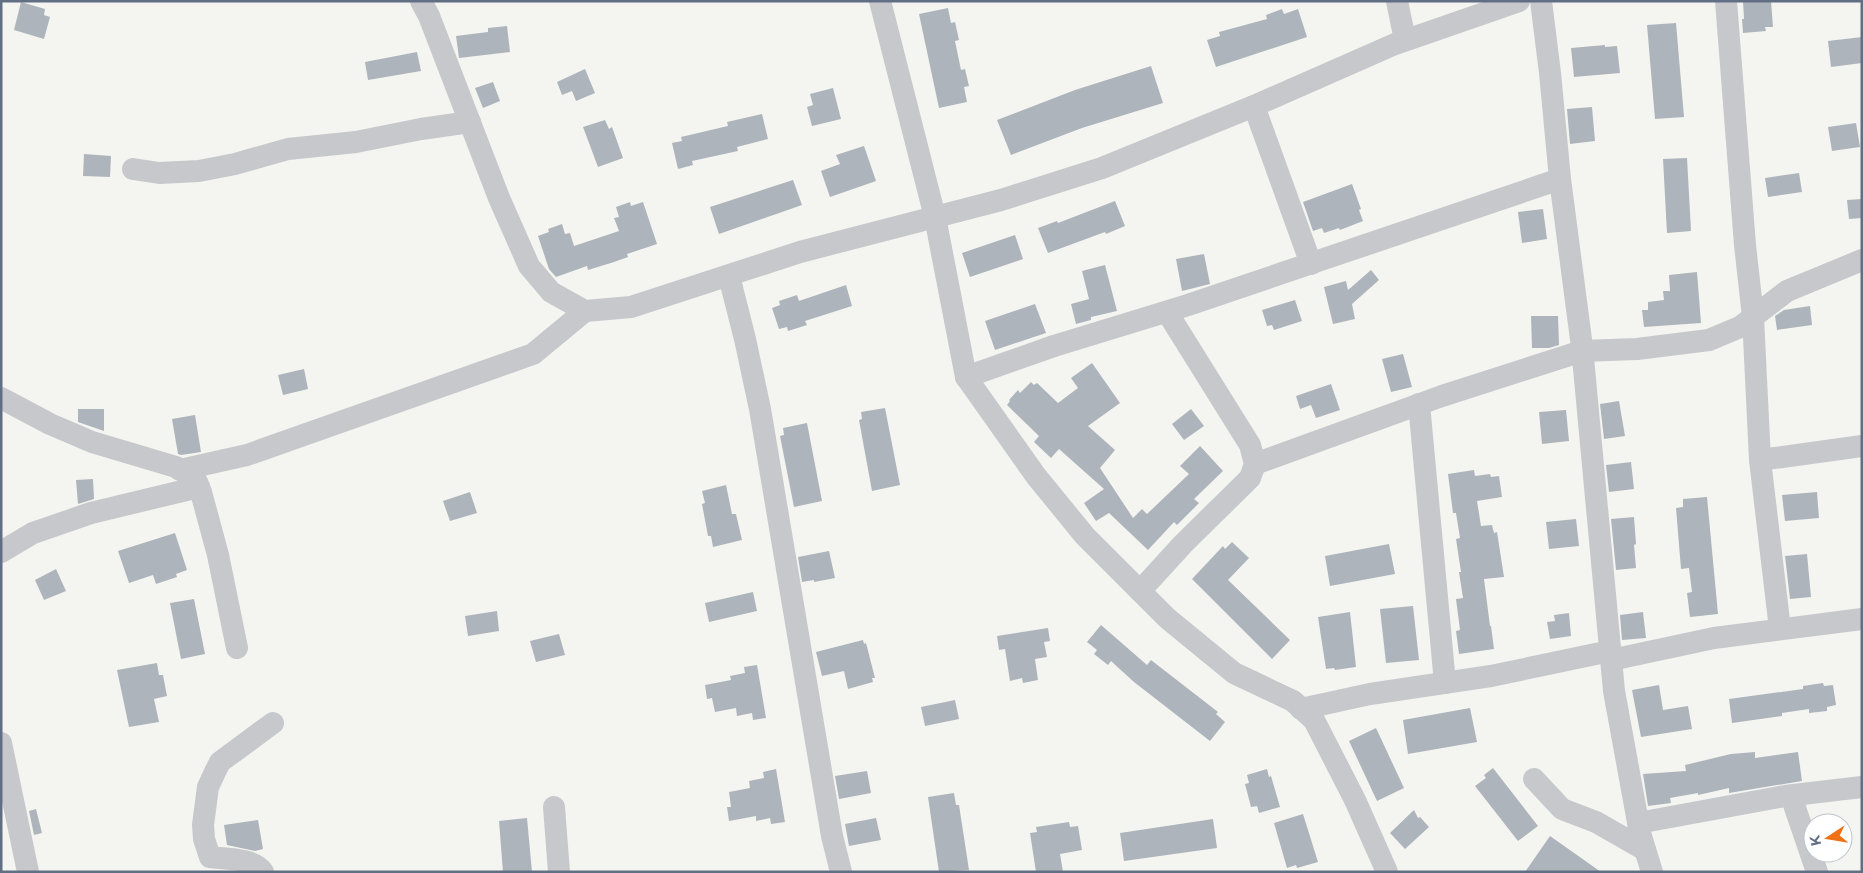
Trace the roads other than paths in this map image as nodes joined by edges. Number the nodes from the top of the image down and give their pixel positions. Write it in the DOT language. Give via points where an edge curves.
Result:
graph roads {
  1 [pos="421,1"];
  2 [pos="880,1"];
  3 [pos="1397,1"];
  4 [pos="1519,1"];
  5 [pos="1541,1"];
  6 [pos="1726,1"];
  7 [pos="1405,40"];
  8 [pos="1254,106"];
  9 [pos="470,122"];
  10 [pos="133,169"];
  11 [pos="1560,179"];
  12 [pos="935,217"];
  13 [pos="1862,260"];
  14 [pos="1311,264"];
  15 [pos="728,276"];
  16 [pos="584,311"];
  17 [pos="1167,312"];
  18 [pos="1753,317"];
  19 [pos="1582,352"];
  20 [pos="966,377"];
  21 [pos="1,398"];
  22 [pos="1419,404"];
  23 [pos="1862,446"];
  24 [pos="1760,460"];
  25 [pos="1255,464"];
  26 [pos="180,470"];
  27 [pos="199,487"];
  28 [pos="1,552"];
  29 [pos="1140,591"];
  30 [pos="1862,619"];
  31 [pos="1780,629"];
  32 [pos="237,648"];
  33 [pos="1611,656"];
  34 [pos="1444,683"];
  35 [pos="1301,708"];
  36 [pos="273,724"];
  37 [pos="1,743"];
  38 [pos="1534,778"];
  39 [pos="1862,787"];
  40 [pos="1791,796"];
  41 [pos="554,807"];
  42 [pos="1638,823"];
  43 [pos="1645,850"];
  44 [pos="28,872"];
  45 [pos="263,872"];
  46 [pos="559,872"];
  47 [pos="841,872"];
  48 [pos="1386,872"];
  49 [pos="1652,872"];
  50 [pos="1817,872"];
  1 -- 9 [label="street"];
  2 -- 12 [label="street"];
  3 -- 7 [label="street"];
  4 -- 7 [label="street"];
  5 -- 11 [label="street"];
  6 -- 18 [label="street"];
  7 -- 8 [label="street"];
  8 -- 12 [label="street" via="1102,168"];
  8 -- 14 [label="street"];
  9 -- 10 [label="street" via="421,128 356,142 288,149 199,171 159,173"];
  9 -- 16 [label="street" via="529,266 551,292"];
  11 -- 14 [label="street"];
  11 -- 19 [label="street"];
  12 -- 15 [label="street" via="800,252"];
  12 -- 20 [label="street"];
  13 -- 18 [label="street" via="1787,291"];
  14 -- 17 [label="street"];
  15 -- 16 [label="street" via="631,307"];
  15 -- 47 [label="street" via="760,409 832,836"];
  16 -- 26 [label="street" via="533,354 247,455"];
  17 -- 20 [label="street"];
  17 -- 25 [label="street" via="1250,445"];
  18 -- 19 [label="street" via="1740,327 1709,340"];
  18 -- 24 [label="street"];
  19 -- 22 [label="street"];
  19 -- 33 [label="street"];
  20 -- 29 [label="street" via="1036,476 1085,536"];
  21 -- 26 [label="street" via="92,442"];
  22 -- 25 [label="street"];
  22 -- 34 [label="street"];
  23 -- 24 [label="street"];
  24 -- 31 [label="street"];
  25 -- 29 [label="street" via="1250,478"];
  26 -- 27 [label="street" via="192,477"];
  27 -- 28 [label="street" via="91,513 32,533"];
  27 -- 32 [label="street" via="218,555"];
  29 -- 35 [label="street" via="1234,673 1293,701"];
  30 -- 31 [label="street"];
  31 -- 33 [label="street"];
  33 -- 34 [label="street"];
  33 -- 42 [label="street" via="1614,691"];
  34 -- 35 [label="street"];
  35 -- 48 [label="street" via="1314,720"];
  36 -- 45 [label="street" via="220,762 208,787 203,825 210,857 252,863"];
  37 -- 44 [label="street"];
  38 -- 43 [label="street" via="1562,809 1596,822"];
  39 -- 40 [label="street"];
  40 -- 42 [label="street"];
  40 -- 50 [label="street"];
  41 -- 46 [label="street"];
  42 -- 43 [label="street"];
  43 -- 49 [label="street"];
}
